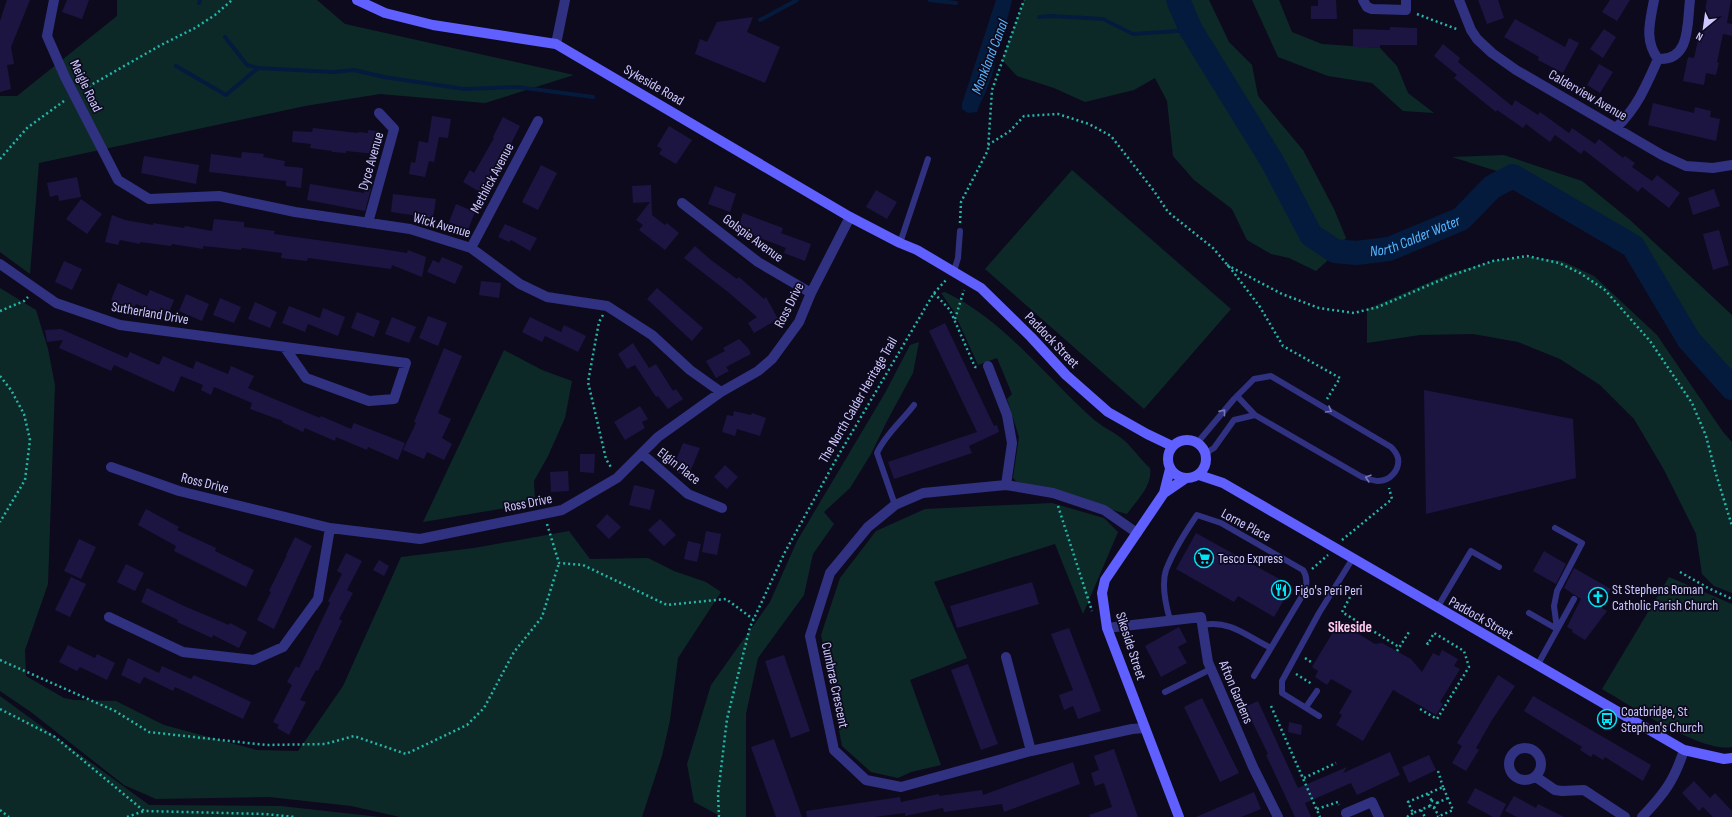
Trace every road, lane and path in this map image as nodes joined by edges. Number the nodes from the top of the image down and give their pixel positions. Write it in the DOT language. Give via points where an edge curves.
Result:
graph roads {
  1 [pos="54,0"];
  2 [pos="232,0"];
  3 [pos="357,0"];
  4 [pos="564,0"];
  5 [pos="1024,0"];
  6 [pos="1362,0"];
  7 [pos="1459,0"];
  8 [pos="1654,0"];
  9 [pos="1690,0"];
  10 [pos="1406,5"];
  11 [pos="1477,39"];
  12 [pos="556,44"];
  13 [pos="1658,59"];
  14 [pos="74,95"];
  15 [pos="379,113"];
  16 [pos="538,122"];
  17 [pos="1617,127"];
  18 [pos="988,145"];
  19 [pos="0,159"];
  20 [pos="928,159"];
  21 [pos="1732,166"];
  22 [pos="118,180"];
  23 [pos="682,202"];
  24 [pos="850,217"];
  25 [pos="368,223"];
  26 [pos="960,231"];
  27 [pos="900,243"];
  28 [pos="471,248"];
  29 [pos="938,262"];
  30 [pos="0,264"];
  31 [pos="1227,265"];
  32 [pos="954,272"];
  33 [pos="967,280"];
  34 [pos="36,290"];
  35 [pos="811,293"];
  36 [pos="934,293"];
  37 [pos="607,306"];
  38 [pos="0,311"];
  39 [pos="955,320"];
  40 [pos="286,348"];
  41 [pos="988,366"];
  42 [pos="0,376"];
  43 [pos="721,392"];
  44 [pos="1237,396"];
  45 [pos="914,405"];
  46 [pos="1322,406"];
  47 [pos="1255,415"];
  48 [pos="1147,434"];
  49 [pos="1198,442"];
  50 [pos="1172,446"];
  51 [pos="642,454"];
  52 [pos="1168,455"];
  53 [pos="1206,458"];
  54 [pos="111,468"];
  55 [pos="1170,469"];
  56 [pos="1199,475"];
  57 [pos="617,478"];
  58 [pos="1186,478"];
  59 [pos="1386,480"];
  60 [pos="1223,483"];
  61 [pos="1006,485"];
  62 [pos="1164,493"];
  63 [pos="895,504"];
  64 [pos="722,508"];
  65 [pos="544,514"];
  66 [pos="0,522"];
  67 [pos="1732,526"];
  68 [pos="330,528"];
  69 [pos="1555,528"];
  70 [pos="1137,533"];
  71 [pos="1333,547"];
  72 [pos="1353,558"];
  73 [pos="559,562"];
  74 [pos="1499,567"];
  75 [pos="1680,572"];
  76 [pos="1305,574"];
  77 [pos="1350,597"];
  78 [pos="1574,599"];
  79 [pos="1732,599"];
  80 [pos="1437,608"];
  81 [pos="1529,613"];
  82 [pos="109,617"];
  83 [pos="753,619"];
  84 [pos="1170,620"];
  85 [pos="1203,625"];
  86 [pos="1107,628"];
  87 [pos="1558,629"];
  88 [pos="1409,632"];
  89 [pos="1426,642"];
  90 [pos="1399,647"];
  91 [pos="1270,648"];
  92 [pos="1397,651"];
  93 [pos="1006,657"];
  94 [pos="0,660"];
  95 [pos="1537,666"];
  96 [pos="1211,669"];
  97 [pos="1288,669"];
  98 [pos="1254,676"];
  99 [pos="1317,691"];
  100 [pos="1165,692"];
  101 [pos="1271,706"];
  102 [pos="1306,707"];
  103 [pos="0,709"];
  104 [pos="1420,709"];
  105 [pos="1318,716"];
  106 [pos="1145,728"];
  107 [pos="1684,750"];
  108 [pos="1031,751"];
  109 [pos="1732,758"];
  110 [pos="1336,763"];
  111 [pos="1438,771"];
  112 [pos="1536,777"];
  113 [pos="1304,778"];
  114 [pos="1443,787"];
  115 [pos="1428,794"];
  116 [pos="1448,798"];
  117 [pos="1432,801"];
  118 [pos="1437,803"];
  119 [pos="1430,806"];
  120 [pos="1434,808"];
  121 [pos="1317,809"];
  122 [pos="0,810"];
  123 [pos="1421,810"];
  124 [pos="144,811"];
  125 [pos="1343,811"];
  126 [pos="1413,813"];
  127 [pos="9,817"];
  128 [pos="127,817"];
  129 [pos="295,817"];
  130 [pos="718,817"];
  131 [pos="1179,817"];
  132 [pos="1278,817"];
  133 [pos="1320,817"];
  134 [pos="1379,817"];
  135 [pos="1407,817"];
  136 [pos="1425,817"];
  137 [pos="1438,817"];
  138 [pos="1624,817"];
  139 [pos="1643,817"];
  1 -- 14 [label="street, Meigle Road" via="47,36"];
  2 -- 14 [label="path" via="216,15 195,28"];
  3 -- 12 [label="street, Sykeside Road" via="385,13 433,25"];
  4 -- 12 [label="street"];
  5 -- 18 [label="path" via="992,90"];
  6 -- 10 [label="street" via="1372,9"];
  7 -- 11 [label="street, Calderview Avenue"];
  8 -- 13 [label="street" via="1649,29 1651,49"];
  9 -- 13 [label="street" via="1685,43 1676,55"];
  10 -- 11 [label="path"];
  11 -- 17 [label="street, Calderview Avenue" via="1516,70"];
  12 -- 24 [label="street, Sykeside Road"];
  13 -- 17 [label="street" via="1644,92"];
  14 -- 19 [label="path" via="27,128"];
  14 -- 22 [label="street, Meigle Road"];
  15 -- 25 [label="street, Dyce Avenue" via="394,129"];
  16 -- 28 [label="street, Methlick Avenue"];
  17 -- 21 [label="street, Calderview Avenue" via="1662,155 1686,166"];
  18 -- 26 [label="path" via="988,150 961,202"];
  18 -- 31 [label="path" via="1010,131 1024,116 1058,114 1089,124 1111,136 1168,212 1213,248"];
  20 -- 27 [label="lane"];
  22 -- 25 [label="street, Wick Avenue" via="149,200 219,196 295,212"];
  23 -- 35 [label="street, Golspie Avenue" via="758,262"];
  24 -- 27 [label="street, Sykeside Road"];
  24 -- 35 [label="street, Ross Drive"];
  25 -- 28 [label="street, Wick Avenue" via="410,229"];
  26 -- 32 [label="lane"];
  27 -- 29 [label="street, Sykeside Road"];
  28 -- 37 [label="street, Wick Avenue" via="520,284 547,297"];
  29 -- 32 [label="street, Paddock Street"];
  30 -- 34 [label="street, Sutherland Drive"];
  31 -- 46 [label="path" via="1260,307 1283,346 1340,378"];
  31 -- 67 [label="path" via="1282,294 1319,308 1354,313 1378,307 1450,276 1493,261 1527,256 1560,263 1580,273 1605,290 1650,341 1692,403 1706,436"];
  32 -- 33 [label="street, Paddock Street"];
  32 -- 36 [label="path, The North Calder Heritage Trail"];
  33 -- 39 [label="path"];
  33 -- 48 [label="street, Paddock Street" via="981,288 1066,375 1108,412"];
  34 -- 38 [label="path" via="24,301"];
  34 -- 40 [label="street, Sutherland Drive" via="56,303 120,325"];
  35 -- 43 [label="street, Ross Drive" via="799,322 772,359 758,371"];
  36 -- 39 [label="path" via="950,310"];
  36 -- 83 [label="path, The North Calder Heritage Trail" via="838,456 785,552"];
  37 -- 43 [label="street, Wick Avenue" via="652,335 690,370"];
  37 -- 57 [label="path" via="599,322 588,382 606,459"];
  39 -- 41 [label="path" via="975,367"];
  40 -- 40 [label="street, Sutherland Drive" via="306,378 369,401 394,399 406,363"];
  41 -- 61 [label="street" via="1007,415 1012,443"];
  42 -- 66 [label="path" via="24,414 30,440 25,480"];
  43 -- 51 [label="street, Ross Drive" via="658,437"];
  44 -- 46 [label="lane" via="1254,379 1271,376"];
  44 -- 47 [label="lane"];
  49 -- 44 [label="lane, one-way"];
  45 -- 63 [label="lane" via="883,441 877,453"];
  46 -- 59 [label="lane, one-way" via="1391,447 1398,456 1398,466"];
  47 -- 53 [label="lane" via="1234,420"];
  59 -- 47 [label="lane, one-way" via="1377,481 1362,477"];
  48 -- 50 [label="street, Paddock Street"];
  48 -- 52 [label="street, Paddock Street"];
  49 -- 50 [label="street" via="1181,440"];
  49 -- 53 [label="street"];
  50 -- 52 [label="street"];
  51 -- 57 [label="street, Ross Drive"];
  51 -- 64 [label="street, Elgin Place" via="688,494"];
  52 -- 55 [label="street"];
  53 -- 56 [label="street"];
  53 -- 60 [label="street, Paddock Street"];
  54 -- 68 [label="street, Ross Drive" via="179,491"];
  55 -- 58 [label="street"];
  55 -- 62 [label="street, Sikeside Street"];
  56 -- 58 [label="street"];
  56 -- 60 [label="street, Paddock Street"];
  57 -- 65 [label="street, Ross Drive" via="562,510"];
  58 -- 62 [label="street, Sikeside Street"];
  59 -- 71 [label="path" via="1392,499"];
  60 -- 71 [label="street, Paddock Street"];
  61 -- 63 [label="street, Cumbrae Crescent" via="923,493"];
  61 -- 70 [label="street, Cumbrae Crescent" via="1054,492 1104,510"];
  62 -- 70 [label="street, Sikeside Street"];
  63 -- 108 [label="street, Cumbrae Crescent" via="868,527 830,573 810,636 834,750 866,780 901,787"];
  65 -- 68 [label="street, Ross Drive" via="420,539"];
  65 -- 73 [label="path"];
  68 -- 82 [label="street" via="318,599 283,646 254,660 183,652"];
  69 -- 87 [label="lane" via="1582,543 1557,591 1554,606"];
  70 -- 86 [label="street, Sikeside Street" via="1105,580 1102,593"];
  71 -- 72 [label="street, Paddock Street"];
  71 -- 76 [label="path" via="1327,558"];
  72 -- 80 [label="street, Paddock Street"];
  72 -- 97 [label="lane"];
  73 -- 83 [label="path" via="583,565 667,604 726,599"];
  73 -- 94 [label="path" via="542,617 514,652 484,708 467,725 406,754 354,736 326,744 266,745 149,732 115,711"];
  74 -- 80 [label="lane" via="1471,551"];
  75 -- 79 [label="path"];
  76 -- 84 [label="lane, Lorne Place" via="1303,570 1221,523 1197,515 1166,571 1164,590"];
  76 -- 91 [label="lane" via="1305,591"];
  77 -- 90 [label="path" via="1342,612"];
  78 -- 87 [label="lane"];
  80 -- 95 [label="street, Paddock Street"];
  81 -- 87 [label="lane"];
  83 -- 130 [label="path, The North Calder Heritage Trail" via="727,719 718,794"];
  84 -- 85 [label="street" via="1201,617"];
  84 -- 86 [label="street"];
  85 -- 91 [label="lane" via="1213,623 1234,627"];
  85 -- 96 [label="street, Afton Gardens"];
  86 -- 106 [label="street, Sikeside Street"];
  87 -- 95 [label="lane"];
  88 -- 90 [label="path"];
  89 -- 104 [label="path" via="1428,644 1434,633 1464,651 1469,667 1437,719"];
  90 -- 92 [label="path"];
  91 -- 98 [label="lane"];
  93 -- 108 [label="street"];
  95 -- 107 [label="street, Paddock Street"];
  96 -- 100 [label="lane"];
  96 -- 132 [label="street, Afton Gardens" via="1253,767"];
  97 -- 99 [label="path" via="1318,688"];
  97 -- 102 [label="lane" via="1282,681 1282,693"];
  99 -- 102 [label="lane"];
  101 -- 113 [label="path"];
  102 -- 105 [label="lane"];
  103 -- 124 [label="path" via="55,736"];
  106 -- 108 [label="street, Cumbrae Crescent"];
  106 -- 131 [label="street, Sikeside Street"];
  107 -- 109 [label="street, Paddock Street" via="1724,759"];
  107 -- 139 [label="street" via="1664,794"];
  110 -- 113 [label="path"];
  111 -- 114 [label="path"];
  112 -- 138 [label="street" via="1555,790 1584,790"];
  113 -- 121 [label="path"];
  114 -- 115 [label="path"];
  114 -- 116 [label="path"];
  115 -- 117 [label="path"];
  115 -- 126 [label="path" via="1408,802"];
  116 -- 118 [label="path"];
  116 -- 137 [label="path" via="1453,810"];
  117 -- 118 [label="path"];
  117 -- 119 [label="path"];
  118 -- 120 [label="path"];
  119 -- 120 [label="path"];
  119 -- 123 [label="path"];
  120 -- 137 [label="path"];
  121 -- 125 [label="path" via="1338,802"];
  121 -- 133 [label="path"];
  122 -- 127 [label="path"];
  123 -- 126 [label="path"];
  123 -- 136 [label="path"];
  124 -- 128 [label="path"];
  124 -- 129 [label="path"];
  125 -- 134 [label="street" via="1372,802"];
  126 -- 135 [label="path"];
}
